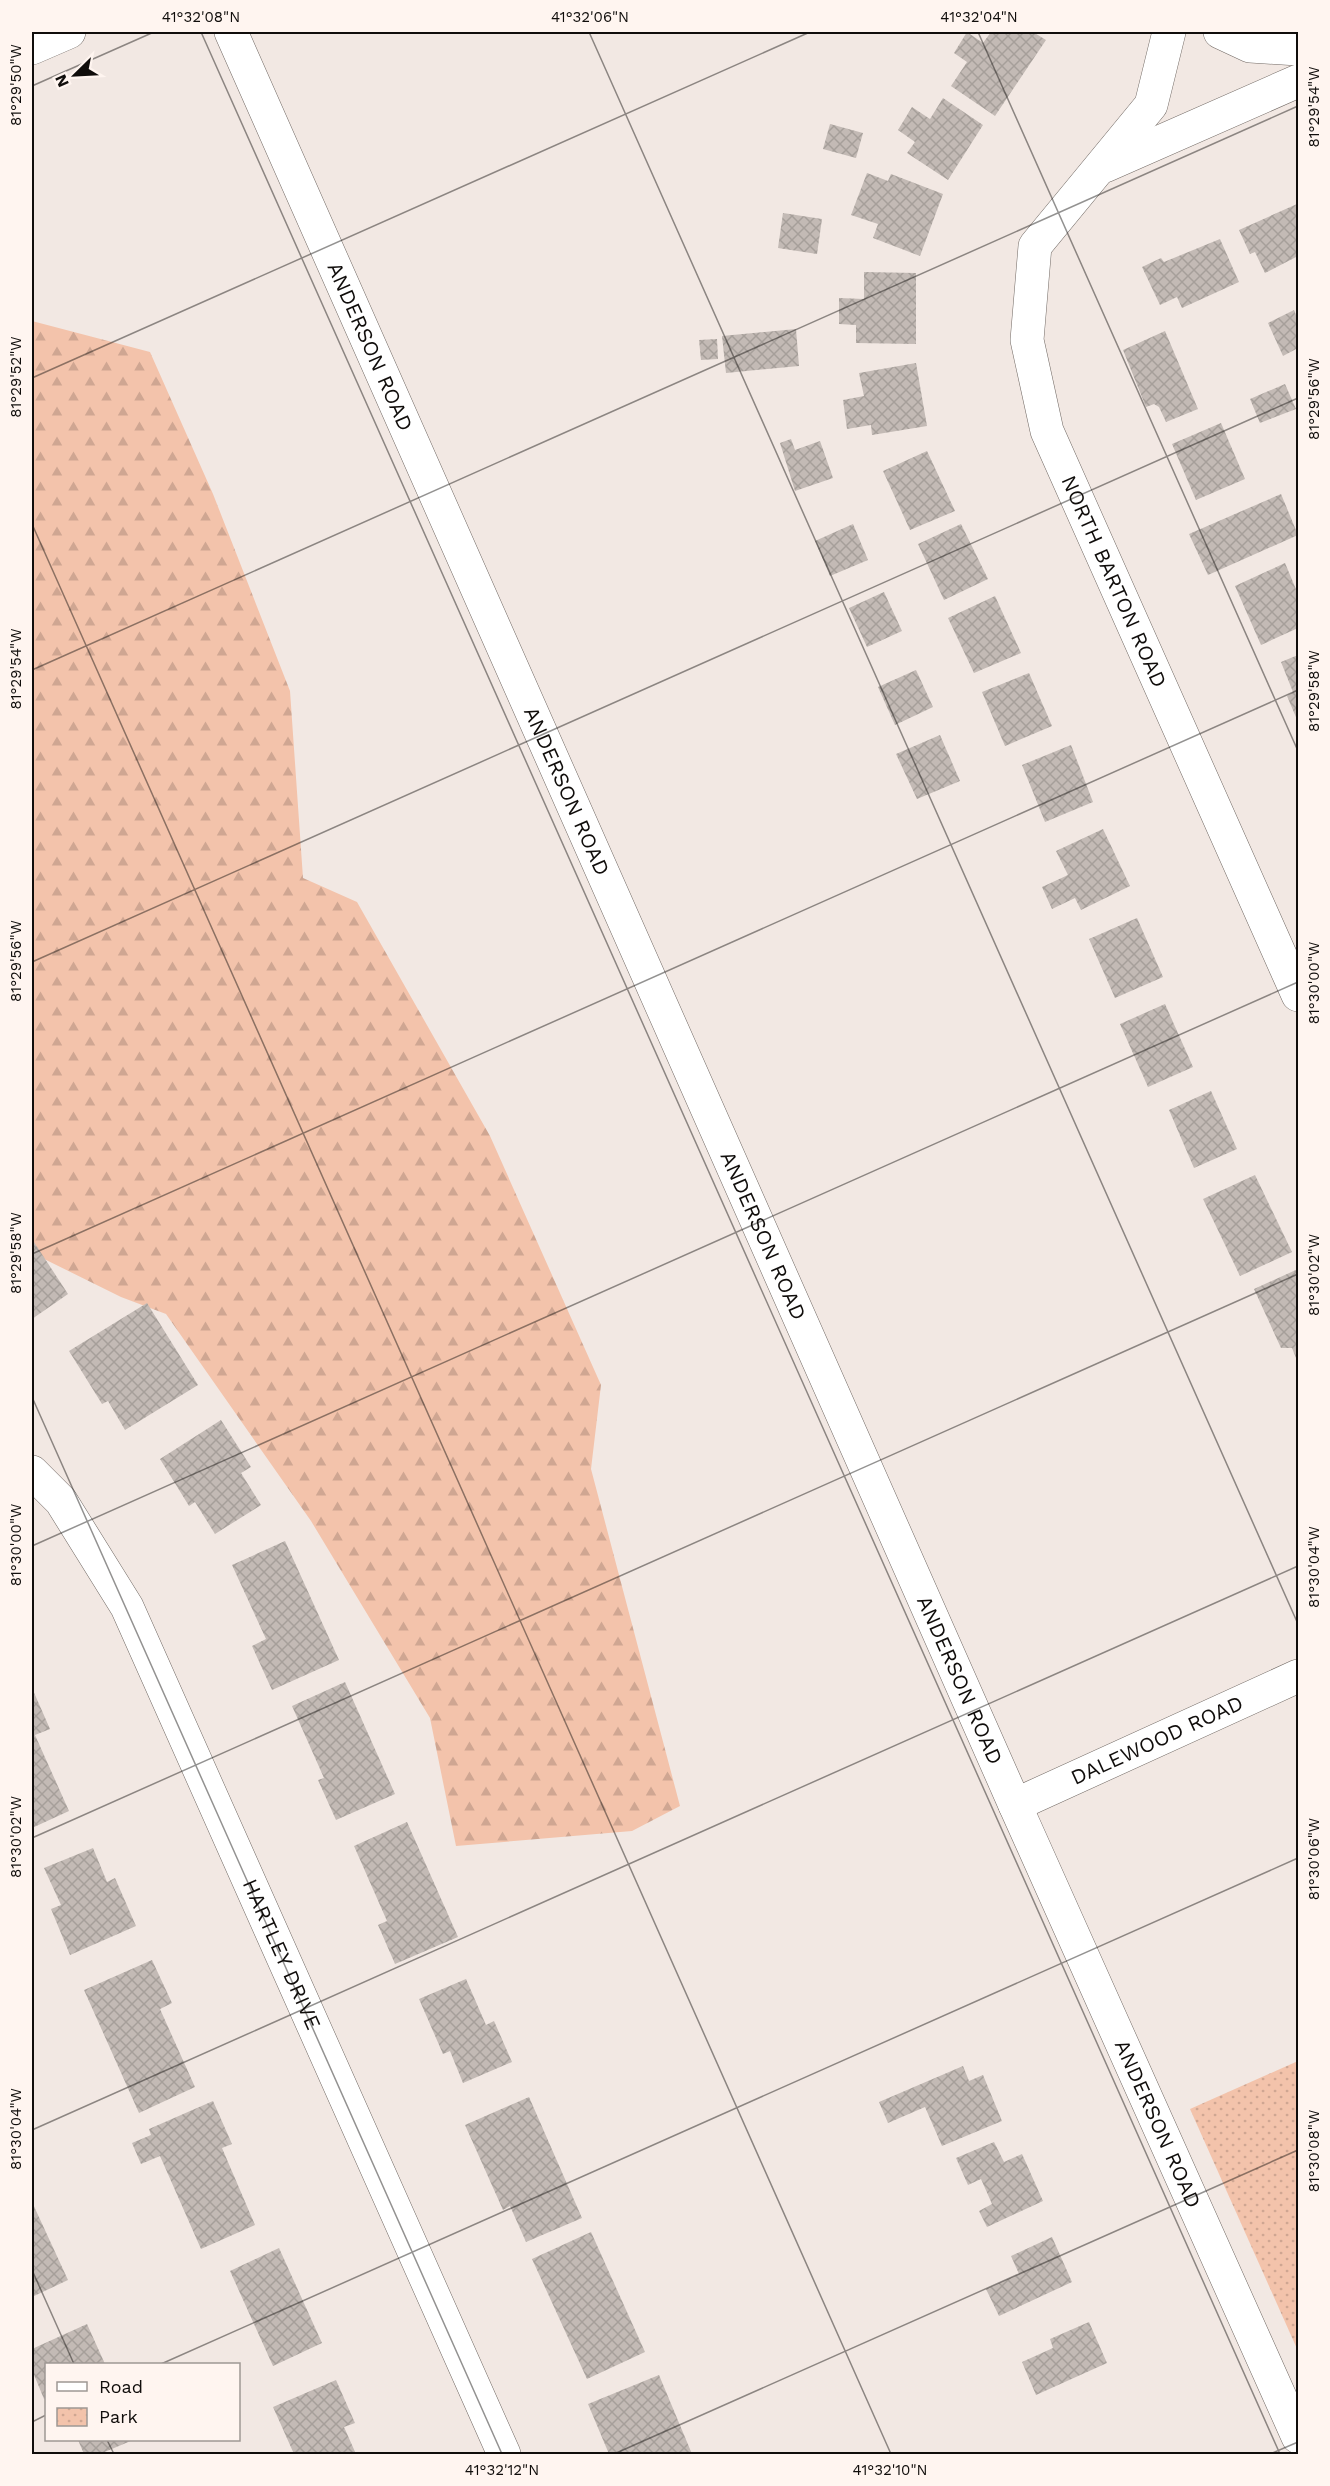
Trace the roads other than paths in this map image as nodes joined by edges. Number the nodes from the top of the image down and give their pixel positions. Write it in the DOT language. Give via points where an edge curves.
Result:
graph roads {
  1 [pos="69,32"];
  2 [pos="231,32"];
  3 [pos="1169,32"];
  4 [pos="1220,32"];
  5 [pos="32,48"];
  6 [pos="1299,49"];
  7 [pos="1299,81"];
  8 [pos="1098,169"];
  9 [pos="1299,995"];
  10 [pos="32,1472"];
  11 [pos="1299,1676"];
  12 [pos="1015,1805"];
  13 [pos="1299,2437"];
  14 [pos="504,2454"];
  1 -- 5 [label="street"];
  2 -- 12 [label="street, ANDERSON ROAD"];
  3 -- 8 [label="street, NORTH BARTON ROAD" via="1151,105"];
  4 -- 6 [label="street" via="1250,46"];
  7 -- 8 [label="street, NORTH BARTON ROAD"];
  8 -- 9 [label="street, NORTH BARTON ROAD" via="1035,246 1027,340 1047,431"];
  10 -- 14 [label="street, HARTLEY DRIVE" via="61,1501 127,1607"];
  11 -- 12 [label="street, DALEWOOD ROAD"];
  12 -- 13 [label="street, ANDERSON ROAD"];
}
